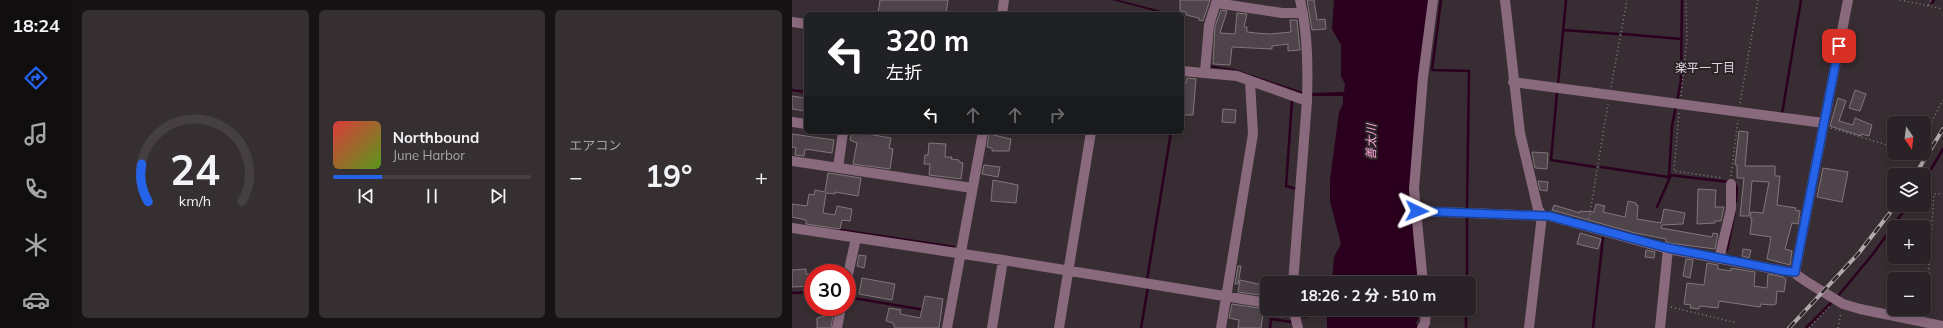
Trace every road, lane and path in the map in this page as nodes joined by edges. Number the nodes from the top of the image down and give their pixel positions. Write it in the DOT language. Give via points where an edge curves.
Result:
graph roads {
  1 [pos="1004,0"];
  2 [pos="1300,0"];
  3 [pos="1433,0"];
  4 [pos="1505,0"];
  5 [pos="1626,0"];
  6 [pos="1758,0"];
  7 [pos="1848,0"];
  8 [pos="1900,0"];
  9 [pos="1931,0"];
  10 [pos="1217,2"];
  11 [pos="1928,6"];
  12 [pos="1943,9"];
  13 [pos="1002,12"];
  14 [pos="1303,13"];
  15 [pos="792,22"];
  16 [pos="804,24"];
  17 [pos="1184,71"];
  18 [pos="1205,72"];
  19 [pos="1250,81"];
  20 [pos="1513,82"];
  21 [pos="1609,95"];
  22 [pos="1943,100"];
  23 [pos="1307,101"];
  24 [pos="1739,112"];
  25 [pos="792,122"];
  26 [pos="1931,123"];
  27 [pos="804,124"];
  28 [pos="1824,125"];
  29 [pos="843,134"];
  30 [pos="983,134"];
  31 [pos="1091,134"];
  32 [pos="1887,145"];
  33 [pos="792,161"];
  34 [pos="838,168"];
  35 [pos="1731,182"];
  36 [pos="972,188"];
  37 [pos="1943,194"];
  38 [pos="1417,211"];
  39 [pos="1542,215"];
  40 [pos="1587,227"];
  41 [pos="792,228"];
  42 [pos="856,238"];
  43 [pos="1668,248"];
  44 [pos="961,254"];
  45 [pos="1720,258"];
  46 [pos="1003,260"];
  47 [pos="850,264"];
  48 [pos="1068,270"];
  49 [pos="1795,272"];
  50 [pos="1294,276"];
  51 [pos="1422,276"];
  52 [pos="1226,298"];
  53 [pos="1260,302"];
  54 [pos="1840,302"];
  55 [pos="1662,305"];
  56 [pos="839,316"];
  57 [pos="1295,316"];
  58 [pos="1424,316"];
  59 [pos="1926,322"];
  60 [pos="1738,323"];
  61 [pos="1943,326"];
  62 [pos="1422,327"];
  63 [pos="837,328"];
  64 [pos="947,328"];
  65 [pos="992,328"];
  66 [pos="1060,328"];
  67 [pos="1222,328"];
  68 [pos="1298,328"];
  69 [pos="1529,328"];
  70 [pos="1660,328"];
  71 [pos="1809,328"];
  72 [pos="1838,328"];
  1 -- 13 [label="street"];
  2 -- 14 [label="street"];
  3 -- 38 [label="street" via="1423,77 1414,189"];
  4 -- 20 [label="street"];
  5 -- 21 [label="path"];
  6 -- 24 [label="path"];
  7 -- 28 [label="street"];
  8 -- 11 [label="path"];
  9 -- 11 [label="path"];
  10 -- 14 [label="street" via="1282,13"];
  10 -- 18 [label="street" via="1209,25"];
  11 -- 12 [label="path"];
  14 -- 23 [label="street" via="1308,75"];
  15 -- 16 [label="street"];
  17 -- 18 [label="street"];
  18 -- 19 [label="street" via="1237,76"];
  19 -- 23 [label="street"];
  19 -- 52 [label="street" via="1252,134"];
  20 -- 21 [label="street"];
  20 -- 39 [label="street" via="1527,168"];
  21 -- 24 [label="street"];
  21 -- 40 [label="path"];
  22 -- 26 [label="path"];
  23 -- 50 [label="street"];
  24 -- 28 [label="street"];
  24 -- 35 [label="path"];
  25 -- 27 [label="street"];
  28 -- 32 [label="path"];
  28 -- 49 [label="street"];
  29 -- 34 [label="street"];
  30 -- 36 [label="street"];
  31 -- 48 [label="street"];
  33 -- 34 [label="street"];
  34 -- 36 [label="street"];
  35 -- 45 [label="street" via="1731,209"];
  36 -- 44 [label="street"];
  37 -- 59 [label="path" via="1934,194"];
  38 -- 39 [label="street"];
  38 -- 51 [label="street"];
  39 -- 40 [label="street"];
  39 -- 69 [label="street"];
  40 -- 43 [label="street"];
  41 -- 42 [label="street"];
  42 -- 44 [label="street"];
  42 -- 47 [label="street"];
  43 -- 45 [label="street"];
  43 -- 55 [label="street"];
  44 -- 46 [label="street"];
  44 -- 64 [label="street"];
  45 -- 49 [label="street"];
  46 -- 48 [label="street"];
  46 -- 65 [label="street"];
  48 -- 52 [label="street"];
  48 -- 66 [label="street"];
  49 -- 54 [label="street"];
  52 -- 53 [label="street"];
  52 -- 67 [label="street"];
  54 -- 59 [label="street" via="1860,309"];
  54 -- 71 [label="path"];
  54 -- 72 [label="path"];
  55 -- 60 [label="path"];
  55 -- 70 [label="street"];
  56 -- 63 [label="street"];
  57 -- 68 [label="street"];
  58 -- 62 [label="street"];
  59 -- 61 [label="street"];
}
